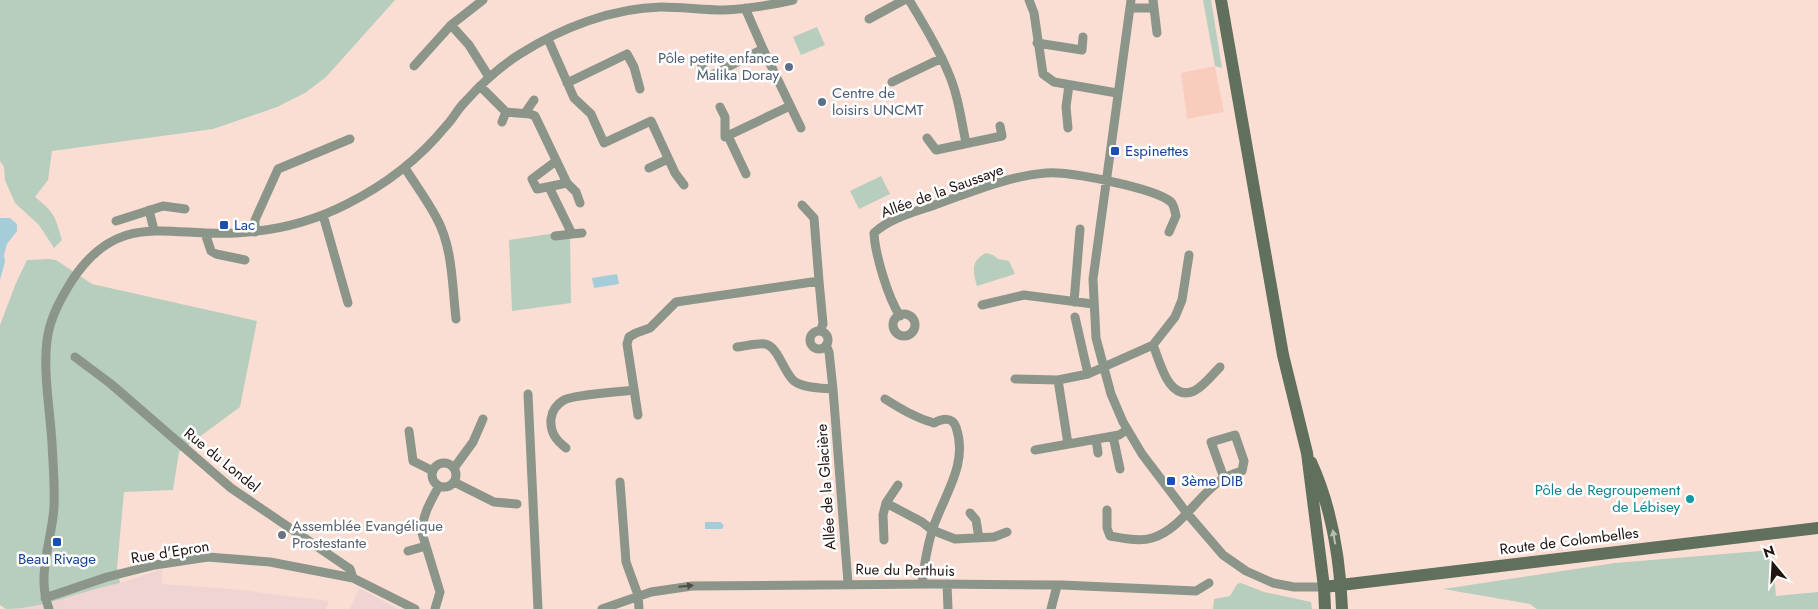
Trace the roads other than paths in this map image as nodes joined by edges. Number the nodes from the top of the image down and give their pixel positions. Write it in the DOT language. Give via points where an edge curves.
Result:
graph roads {
  1 [pos="483,0"];
  2 [pos="793,0"];
  3 [pos="904,0"];
  4 [pos="909,0"];
  5 [pos="1029,0"];
  6 [pos="1220,0"];
  7 [pos="659,4"];
  8 [pos="1131,4"];
  9 [pos="1153,4"];
  10 [pos="745,8"];
  11 [pos="869,19"];
  12 [pos="451,25"];
  13 [pos="1157,33"];
  14 [pos="1083,36"];
  15 [pos="548,38"];
  16 [pos="1037,43"];
  17 [pos="763,49"];
  18 [pos="699,58"];
  19 [pos="942,58"];
  20 [pos="414,66"];
  21 [pos="489,77"];
  22 [pos="892,82"];
  23 [pos="567,83"];
  24 [pos="1069,84"];
  25 [pos="480,86"];
  26 [pos="640,89"];
  27 [pos="1117,92"];
  28 [pos="534,100"];
  29 [pos="790,106"];
  30 [pos="720,107"];
  31 [pos="506,112"];
  32 [pos="525,113"];
  33 [pos="502,122"];
  34 [pos="1000,126"];
  35 [pos="801,128"];
  36 [pos="1068,128"];
  37 [pos="728,136"];
  38 [pos="350,138"];
  39 [pos="927,138"];
  40 [pos="966,143"];
  41 [pos="668,159"];
  42 [pos="556,160"];
  43 [pos="404,168"];
  44 [pos="648,168"];
  45 [pos="746,174"];
  46 [pos="1107,180"];
  47 [pos="567,183"];
  48 [pos="684,185"];
  49 [pos="549,187"];
  50 [pos="580,203"];
  51 [pos="802,205"];
  52 [pos="185,209"];
  53 [pos="149,210"];
  54 [pos="323,215"];
  55 [pos="116,221"];
  56 [pos="1080,229"];
  57 [pos="154,230"];
  58 [pos="205,232"];
  59 [pos="255,232"];
  60 [pos="1169,232"];
  61 [pos="582,233"];
  62 [pos="572,234"];
  63 [pos="555,236"];
  64 [pos="1189,255"];
  65 [pos="245,260"];
  66 [pos="819,281"];
  67 [pos="1074,302"];
  68 [pos="348,303"];
  69 [pos="1093,304"];
  70 [pos="982,305"];
  71 [pos="900,316"];
  72 [pos="1075,317"];
  73 [pos="456,319"];
  74 [pos="820,331"];
  75 [pos="826,345"];
  76 [pos="1154,345"];
  77 [pos="737,347"];
  78 [pos="75,358"];
  79 [pos="1220,367"];
  80 [pos="1103,368"];
  81 [pos="1088,374"];
  82 [pos="1015,380"];
  83 [pos="1058,380"];
  84 [pos="833,389"];
  85 [pos="634,390"];
  86 [pos="528,394"];
  87 [pos="885,399"];
  88 [pos="638,416"];
  89 [pos="483,419"];
  90 [pos="409,430"];
  91 [pos="1127,430"];
  92 [pos="1113,436"];
  93 [pos="1096,439"];
  94 [pos="1068,444"];
  95 [pos="566,448"];
  96 [pos="1035,450"];
  97 [pos="1098,453"];
  98 [pos="1307,453"];
  99 [pos="454,468"];
  100 [pos="1120,469"];
  101 [pos="433,471"];
  102 [pos="1224,478"];
  103 [pos="454,482"];
  104 [pos="620,482"];
  105 [pos="898,485"];
  106 [pos="439,486"];
  107 [pos="886,503"];
  108 [pos="517,504"];
  109 [pos="1107,510"];
  110 [pos="1186,512"];
  111 [pos="970,513"];
  112 [pos="1818,528"];
  113 [pos="932,530"];
  114 [pos="1007,532"];
  115 [pos="979,538"];
  116 [pos="884,540"];
  117 [pos="426,546"];
  118 [pos="408,551"];
  119 [pos="353,578"];
  120 [pos="1209,583"];
  121 [pos="848,584"];
  122 [pos="922,584"];
  123 [pos="947,584"];
  124 [pos="1341,585"];
  125 [pos="1057,586"];
  126 [pos="1324,587"];
  127 [pos="638,596"];
  128 [pos="45,598"];
  129 [pos="49,609"];
  130 [pos="415,609"];
  131 [pos="434,609"];
  132 [pos="538,609"];
  133 [pos="602,609"];
  134 [pos="639,609"];
  135 [pos="948,609"];
  136 [pos="1051,609"];
  137 [pos="1325,609"];
  138 [pos="1342,609"];
  1 -- 12 [label="street"];
  2 -- 10 [label="street"];
  3 -- 11 [label="street"];
  4 -- 19 [label="street"];
  5 -- 16 [label="street" via="1034,13"];
  6 -- 98 [label="main road" via="1282,348"];
  7 -- 10 [label="street" via="726,10"];
  7 -- 15 [label="street" via="610,15"];
  8 -- 9 [label="street"];
  8 -- 27 [label="street"];
  9 -- 13 [label="street"];
  10 -- 17 [label="street"];
  12 -- 20 [label="street"];
  12 -- 21 [label="street" via="469,45"];
  14 -- 16 [label="street" via="1082,50"];
  15 -- 21 [label="street"];
  15 -- 23 [label="street"];
  16 -- 24 [label="street" via="1043,74 1054,82"];
  17 -- 18 [label="street" via="708,77"];
  17 -- 29 [label="street"];
  19 -- 22 [label="street"];
  19 -- 40 [label="street" via="955,90"];
  21 -- 25 [label="street"];
  23 -- 26 [label="street" via="627,54"];
  23 -- 41 [label="street" via="574,98 591,114 604,143 650,121"];
  24 -- 27 [label="street"];
  24 -- 36 [label="street"];
  25 -- 31 [label="street"];
  25 -- 43 [label="street" via="447,126"];
  27 -- 46 [label="street"];
  28 -- 32 [label="street"];
  29 -- 35 [label="street"];
  29 -- 37 [label="street"];
  30 -- 37 [label="street" via="725,117 725,137"];
  31 -- 32 [label="street"];
  31 -- 33 [label="street"];
  32 -- 42 [label="street" via="535,116"];
  34 -- 40 [label="street" via="1002,136"];
  37 -- 45 [label="street"];
  38 -- 59 [label="street" via="278,169 255,220"];
  39 -- 40 [label="street" via="936,150"];
  41 -- 44 [label="street"];
  41 -- 48 [label="street"];
  42 -- 47 [label="street"];
  42 -- 49 [label="street" via="532,179 537,189"];
  43 -- 54 [label="street" via="366,194"];
  43 -- 73 [label="street" via="444,234"];
  46 -- 60 [label="street, Allée de la Saussaye" via="1172,203 1176,216"];
  46 -- 69 [label="street" via="1093,279"];
  46 -- 71 [label="street, Allée de la Saussaye" via="1034,174 993,184 881,226 874,233 875,238 888,289"];
  47 -- 49 [label="street"];
  47 -- 50 [label="street" via="576,192"];
  49 -- 62 [label="street"];
  51 -- 66 [label="street, Allée de la Glacière" via="814,218"];
  52 -- 53 [label="street" via="163,206"];
  53 -- 55 [label="street"];
  53 -- 57 [label="street"];
  54 -- 59 [label="street"];
  54 -- 68 [label="street"];
  56 -- 67 [label="street"];
  57 -- 58 [label="street"];
  57 -- 128 [label="street" via="114,240 90,256 53,315 46,348 54,507 43,582"];
  58 -- 59 [label="street"];
  58 -- 65 [label="street" via="211,251"];
  61 -- 62 [label="street"];
  62 -- 63 [label="street"];
  64 -- 76 [label="street" via="1182,300 1175,317"];
  66 -- 74 [label="street, Allée de la Glacière" via="823,324"];
  66 -- 85 [label="street" via="676,302 650,328 629,337"];
  67 -- 69 [label="street"];
  67 -- 70 [label="street" via="1024,295"];
  69 -- 80 [label="street"];
  72 -- 81 [label="street"];
  74 -- 75 [label="street, Allée de la Glacière" via="827,335"];
  74 -- 75 [label="street, Allée de la Glacière" via="811,336 811,344 818,349"];
  75 -- 84 [label="street, Allée de la Glacière"];
  76 -- 79 [label="street" via="1170,385 1176,390 1194,391"];
  76 -- 80 [label="street"];
  77 -- 84 [label="street" via="766,344 777,354 793,381"];
  78 -- 119 [label="street, Rue du Londel" via="111,384 231,488 350,569"];
  80 -- 81 [label="street"];
  80 -- 91 [label="street"];
  81 -- 83 [label="street"];
  82 -- 83 [label="street"];
  83 -- 94 [label="street"];
  84 -- 121 [label="street, Allée de la Glacière"];
  85 -- 88 [label="street"];
  85 -- 95 [label="street" via="571,398 556,406 550,426 556,440"];
  86 -- 132 [label="street"];
  87 -- 113 [label="street" via="924,420 934,423 948,419 956,427 961,445 959,463"];
  89 -- 99 [label="street" via="473,442"];
  90 -- 101 [label="street" via="413,461"];
  91 -- 92 [label="street"];
  91 -- 110 [label="street"];
  92 -- 93 [label="street"];
  92 -- 100 [label="street"];
  93 -- 94 [label="street"];
  93 -- 97 [label="street"];
  94 -- 96 [label="street"];
  124 -- 98 [label="main road, one-way" via="1327,502"];
  98 -- 126 [label="main road"];
  99 -- 101 [label="street" via="444,463"];
  99 -- 103 [label="street"];
  101 -- 106 [label="street" via="433,478"];
  102 -- 102 [label="street" via="1242,471 1244,461 1235,435 1211,442"];
  102 -- 110 [label="street"];
  103 -- 106 [label="street"];
  103 -- 108 [label="street" via="494,502"];
  104 -- 127 [label="street" via="626,562"];
  105 -- 107 [label="street"];
  106 -- 117 [label="street" via="425,513 422,533"];
  107 -- 113 [label="street"];
  107 -- 116 [label="street"];
  109 -- 110 [label="street" via="1110,536 1131,539 1151,538 1163,533 1181,520"];
  110 -- 126 [label="street" via="1223,555 1246,571 1281,585"];
  111 -- 115 [label="street" via="976,520"];
  112 -- 124 [label="main road, Route de Colombelles"];
  113 -- 115 [label="street" via="955,539"];
  113 -- 122 [label="street"];
  114 -- 115 [label="street"];
  117 -- 118 [label="street"];
  117 -- 131 [label="street" via="440,592"];
  119 -- 128 [label="street, Rue d'Epron" via="270,562 208,557 107,577"];
  119 -- 130 [label="street, Rue d'Epron"];
  120 -- 125 [label="street, Rue du Perthuis" via="1196,591"];
  121 -- 122 [label="street, Rue du Perthuis"];
  127 -- 121 [label="street, Rue du Perthuis, one-way" via="692,586"];
  122 -- 123 [label="street, Rue du Perthuis"];
  123 -- 125 [label="street, Rue du Perthuis"];
  123 -- 135 [label="street"];
  124 -- 126 [label="main road, Route de Colombelles"];
  124 -- 138 [label="main road"];
  125 -- 136 [label="street"];
  126 -- 137 [label="main road"];
  127 -- 133 [label="street, Rue du Perthuis"];
  127 -- 134 [label="street"];
  128 -- 129 [label="street"];
}
